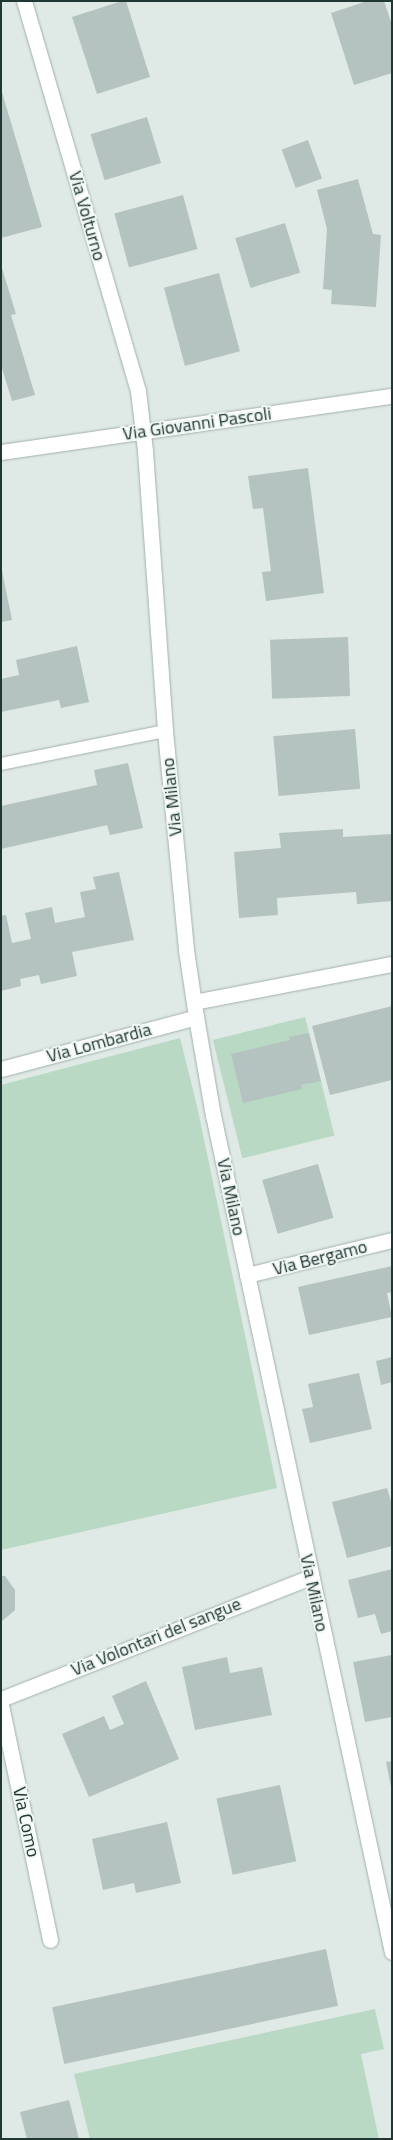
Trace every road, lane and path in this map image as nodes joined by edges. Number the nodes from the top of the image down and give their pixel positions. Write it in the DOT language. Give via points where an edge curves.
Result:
graph roads {
  1 [pos="24,1"];
  2 [pos="392,396"];
  3 [pos="143,431"];
  4 [pos="1,452"];
  5 [pos="165,731"];
  6 [pos="2,764"];
  7 [pos="392,964"];
  8 [pos="194,1002"];
  9 [pos="196,1017"];
  10 [pos="1,1069"];
  11 [pos="392,1240"];
  12 [pos="247,1275"];
  13 [pos="310,1577"];
  14 [pos="1,1699"];
  15 [pos="1,1705"];
  16 [pos="50,1940"];
  17 [pos="392,1952"];
  1 -- 3 [label="street, Via Volturno" via="130,359"];
  2 -- 3 [label="street, Via Giovanni Pascoli"];
  3 -- 4 [label="street, Via Giovanni Pascoli"];
  3 -- 5 [label="street, Via Milano"];
  5 -- 6 [label="lane"];
  5 -- 8 [label="street, Via Milano"];
  7 -- 8 [label="street"];
  8 -- 9 [label="street, Via Milano"];
  9 -- 10 [label="street, Via Lombardia"];
  9 -- 12 [label="street, Via Milano"];
  11 -- 12 [label="street, Via Bergamo"];
  12 -- 13 [label="street, Via Milano"];
  13 -- 14 [label="street, Via Volontari del sangue"];
  13 -- 17 [label="street, Via Milano"];
  15 -- 16 [label="street, Via Como"];
}
